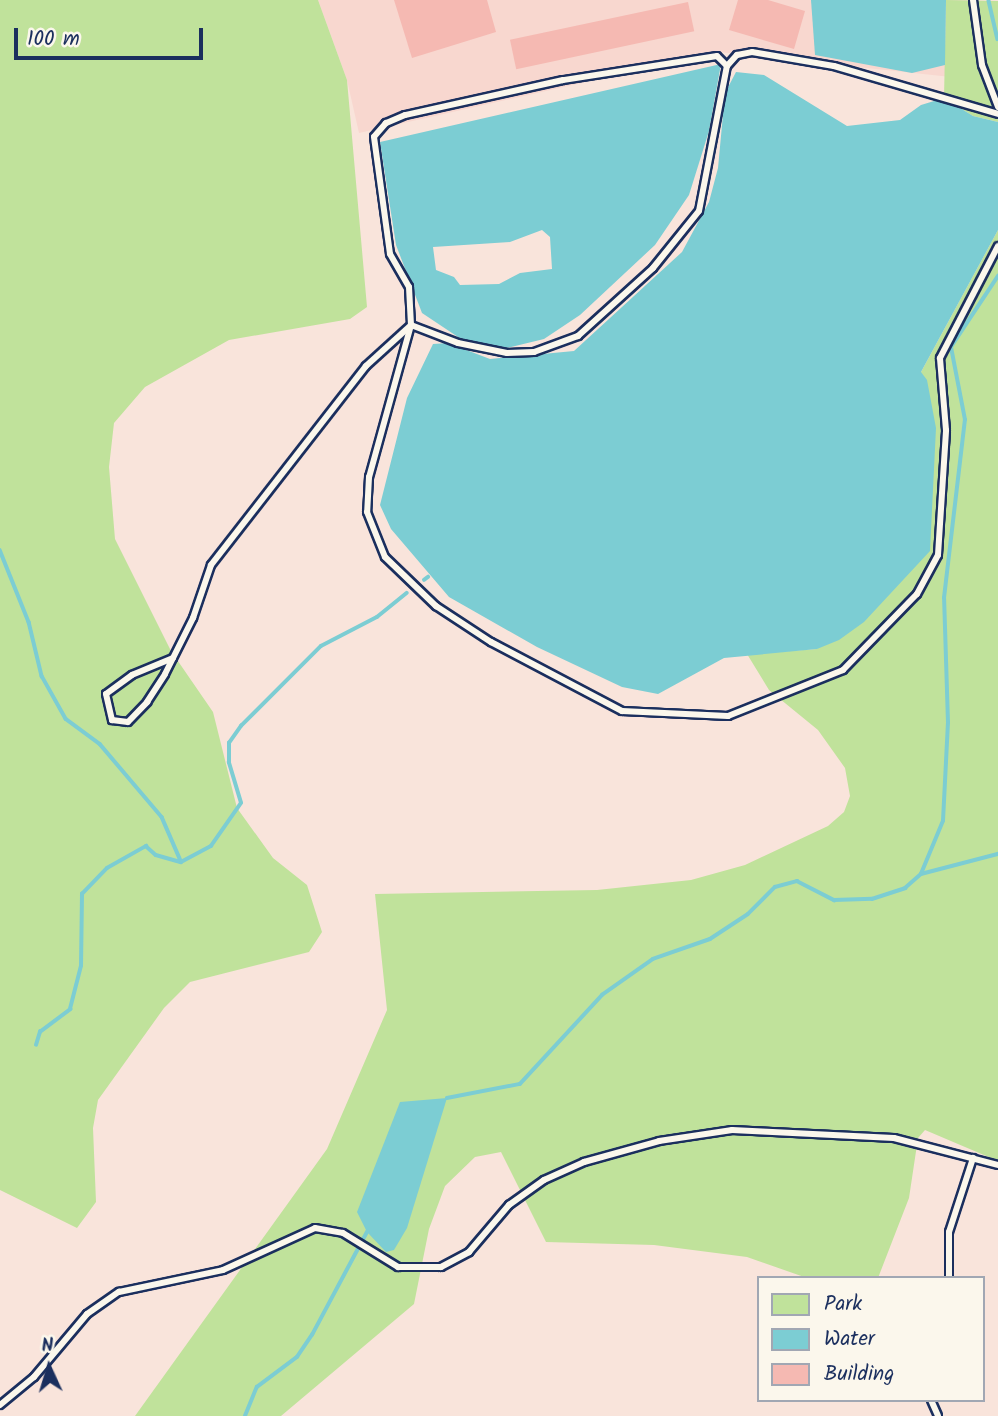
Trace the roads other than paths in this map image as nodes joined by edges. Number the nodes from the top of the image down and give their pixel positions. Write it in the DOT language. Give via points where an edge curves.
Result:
graph roads {
  1 [pos="973,0"];
  2 [pos="727,66"];
  3 [pos="998,107"];
  4 [pos="998,114"];
  5 [pos="998,246"];
  6 [pos="411,324"];
  7 [pos="173,658"];
  8 [pos="972,1157"];
  9 [pos="998,1165"];
  10 [pos="949,1276"];
  11 [pos="0,1405"];
  1 -- 3 [label="lane" via="982,65"];
  2 -- 4 [label="lane" via="737,55 752,52 916,87"];
  2 -- 6 [label="lane" via="699,211 653,268 578,335 534,352 508,353 458,344"];
  2 -- 6 [label="lane" via="717,56 687,59 550,83 405,114 386,123 374,137 390,254 409,287"];
  5 -- 6 [label="lane" via="940,358 946,430 938,555 917,594 843,670 729,716 622,711 491,642 436,606 385,557 367,512 369,477"];
  6 -- 7 [label="lane" via="366,366 211,565"];
  7 -- 7 [label="lane" via="147,702 128,722 112,719 106,695"];
  8 -- 9 [label="lane"];
  8 -- 10 [label="lane" via="949,1232"];
  8 -- 11 [label="lane" via="894,1138 720,1131 647,1144 550,1176 509,1205 469,1252 441,1267 398,1267 340,1232 311,1230 223,1270 138,1285 110,1296 80,1321 29,1382"];
}
